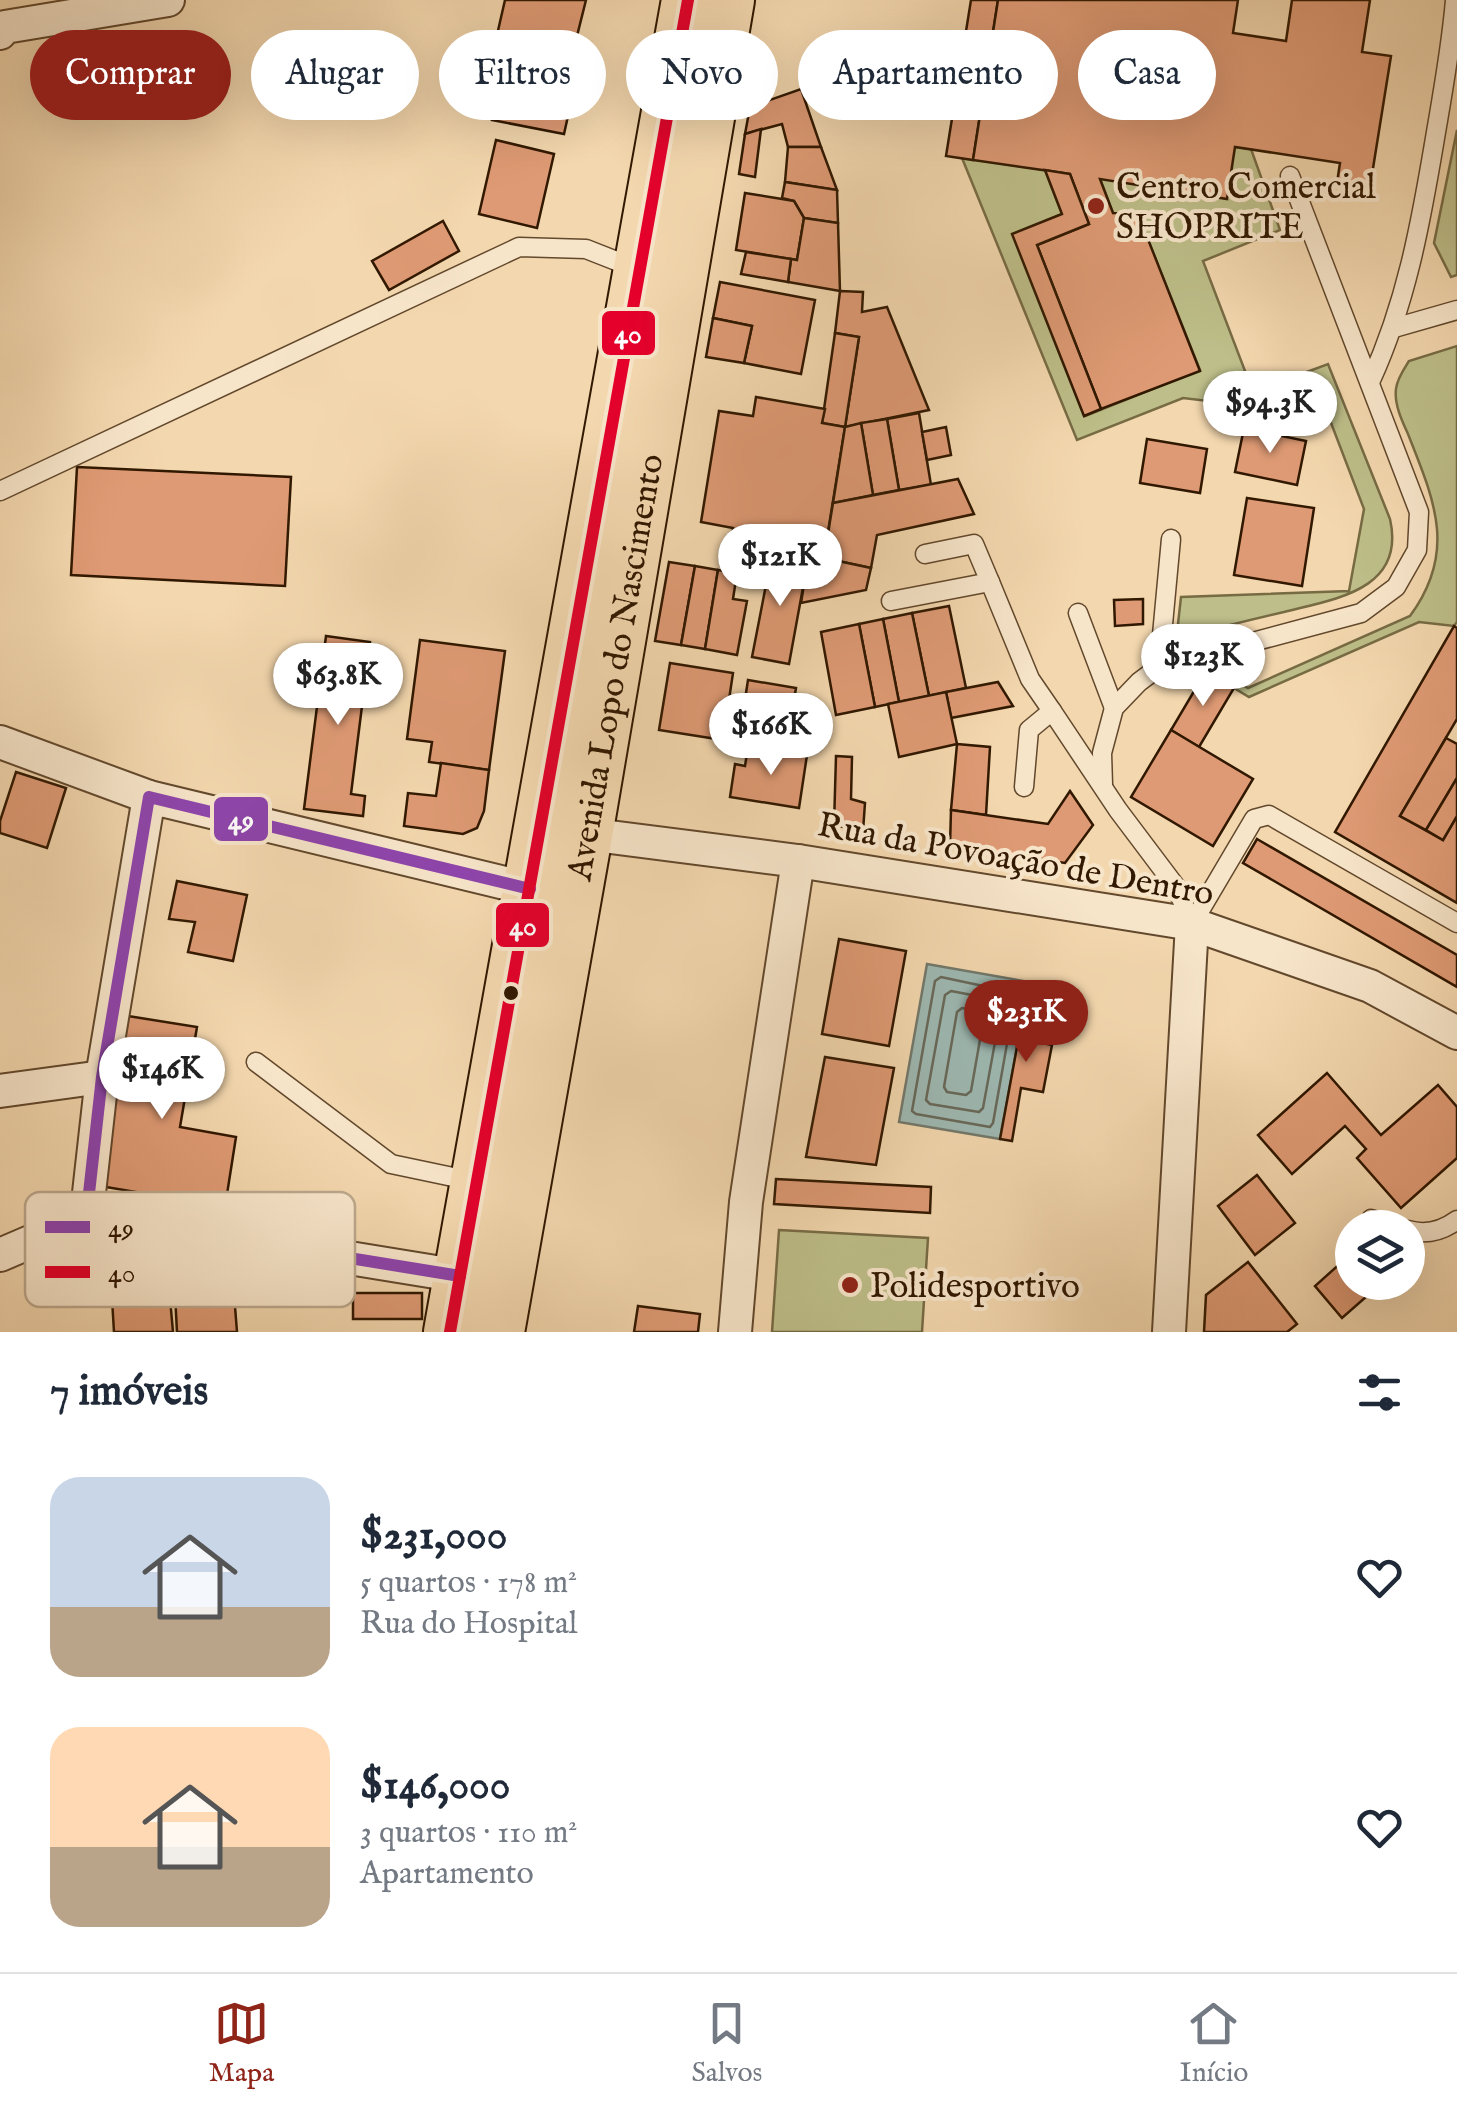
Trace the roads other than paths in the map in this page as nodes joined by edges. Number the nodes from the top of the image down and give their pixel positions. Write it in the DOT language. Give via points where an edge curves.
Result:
graph roads {
  1 [pos="168,0"];
  2 [pos="728,0"];
  3 [pos="1454,0"];
  4 [pos="109,5"];
  5 [pos="682,8"];
  6 [pos="0,34"];
  7 [pos="1290,176"];
  8 [pos="640,271"];
  9 [pos="1457,310"];
  10 [pos="1394,328"];
  11 [pos="1371,380"];
  12 [pos="0,491"];
  13 [pos="1171,539"];
  14 [pos="925,554"];
  15 [pos="990,582"];
  16 [pos="891,601"];
  17 [pos="1078,614"];
  18 [pos="1159,667"];
  19 [pos="1114,708"];
  20 [pos="1052,711"];
  21 [pos="0,742"];
  22 [pos="1103,785"];
  23 [pos="1024,787"];
  24 [pos="149,796"];
  25 [pos="564,831"];
  26 [pos="798,861"];
  27 [pos="530,888"];
  28 [pos="1457,923"];
  29 [pos="1192,924"];
  30 [pos="1457,1033"];
  31 [pos="256,1062"];
  32 [pos="102,1078"];
  33 [pos="0,1091"];
  34 [pos="477,1182"];
  35 [pos="89,1192"];
  36 [pos="1457,1220"];
  37 [pos="1425,1233"];
  38 [pos="25,1244"];
  39 [pos="0,1255"];
  40 [pos="355,1259"];
  41 [pos="460,1276"];
  42 [pos="450,1332"];
  43 [pos="498,1332"];
  44 [pos="735,1332"];
  45 [pos="1168,1332"];
  1 -- 4 [label="street"];
  2 -- 25 [label="main road, Avenida Lopo do Nascimento"];
  3 -- 10 [label="lane" via="1420,229"];
  4 -- 6 [label="street"];
  5 -- 8 [label="main road, Avenida Lopo do Nascimento"];
  7 -- 11 [label="lane"];
  8 -- 12 [label="lane" via="586,250 520,248"];
  8 -- 25 [label="main road, Avenida Lopo do Nascimento"];
  9 -- 10 [label="lane"];
  10 -- 11 [label="lane"];
  11 -- 18 [label="lane" via="1420,512 1417,550 1396,587 1360,613"];
  13 -- 18 [label="lane"];
  14 -- 15 [label="lane" via="974,544"];
  15 -- 16 [label="lane"];
  15 -- 20 [label="lane" via="1030,678"];
  17 -- 19 [label="lane"];
  18 -- 19 [label="lane"];
  19 -- 22 [label="lane" via="1102,753"];
  20 -- 22 [label="lane"];
  20 -- 23 [label="lane" via="1030,730"];
  21 -- 24 [label="street"];
  22 -- 29 [label="lane" via="1176,887"];
  24 -- 27 [label="street"];
  24 -- 32 [label="street"];
  25 -- 26 [label="street, Rua da Povoação de Dentro"];
  25 -- 27 [label="main road, Avenida Lopo do Nascimento"];
  25 -- 43 [label="main road, Avenida Lopo do Nascimento"];
  26 -- 29 [label="street, Rua da Povoação de Dentro"];
  26 -- 44 [label="street" via="746,1202"];
  27 -- 34 [label="main road, Avenida Lopo do Nascimento"];
  28 -- 29 [label="lane" via="1269,815 1254,820"];
  29 -- 30 [label="street, Rua da Povoação de Dentro" via="1370,986"];
  29 -- 45 [label="street"];
  31 -- 34 [label="lane" via="391,1164"];
  32 -- 33 [label="street"];
  32 -- 35 [label="street"];
  34 -- 41 [label="main road, Avenida Lopo do Nascimento"];
  36 -- 37 [label="lane"];
  38 -- 39 [label="street"];
  40 -- 41 [label="street"];
  41 -- 42 [label="main road, Avenida Lopo do Nascimento"];
}
